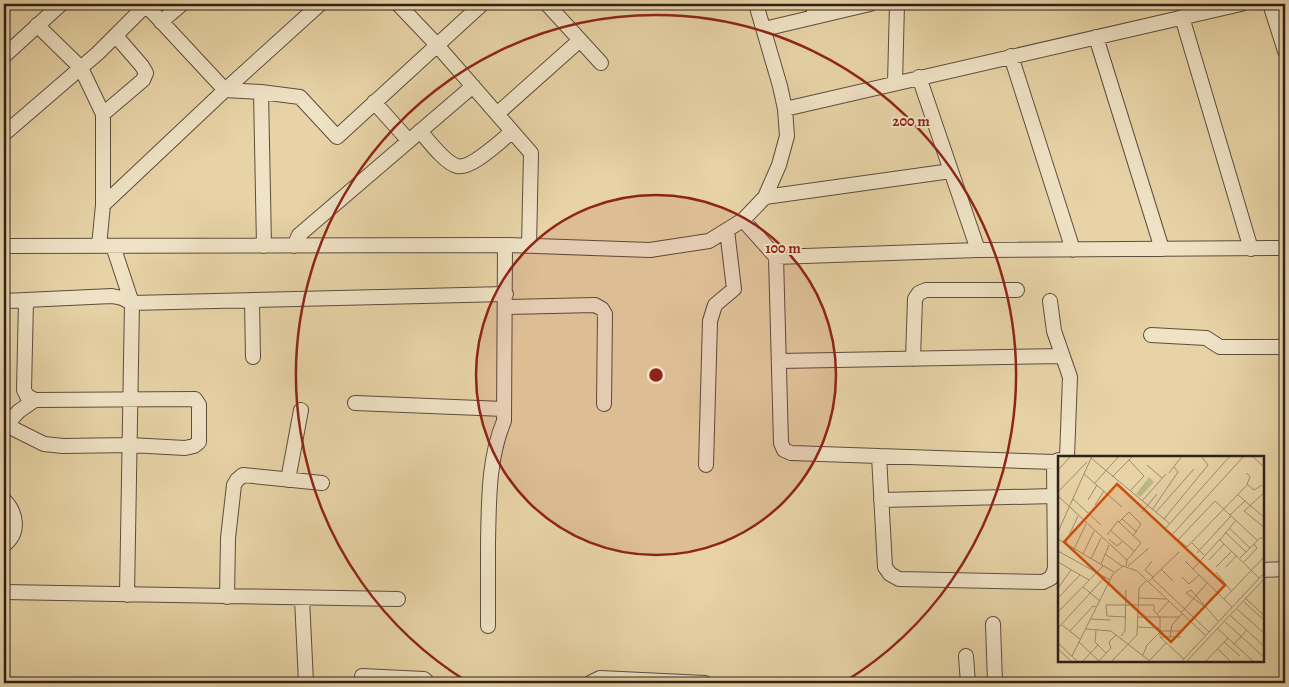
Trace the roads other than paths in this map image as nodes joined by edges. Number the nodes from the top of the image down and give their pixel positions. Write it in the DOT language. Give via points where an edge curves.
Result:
graph roads {
  1 [pos="61,4"];
  2 [pos="145,4"];
  3 [pos="182,4"];
  4 [pos="320,4"];
  5 [pos="398,4"];
  6 [pos="482,4"];
  7 [pos="547,4"];
  8 [pos="756,4"];
  9 [pos="870,4"];
  10 [pos="897,4"];
  11 [pos="1241,4"];
  12 [pos="1270,4"];
  13 [pos="814,10"];
  14 [pos="1182,17"];
  15 [pos="161,22"];
  16 [pos="37,25"];
  17 [pos="764,29"];
  18 [pos="116,36"];
  19 [pos="1096,37"];
  20 [pos="580,40"];
  21 [pos="436,44"];
  22 [pos="1285,51"];
  23 [pos="4,56"];
  24 [pos="1011,56"];
  25 [pos="601,63"];
  26 [pos="81,68"];
  27 [pos="920,78"];
  28 [pos="895,83"];
  29 [pos="473,86"];
  30 [pos="225,90"];
  31 [pos="261,92"];
  32 [pos="374,102"];
  33 [pos="785,109"];
  34 [pos="103,114"];
  35 [pos="497,114"];
  36 [pos="420,131"];
  37 [pos="512,132"];
  38 [pos="4,134"];
  39 [pos="409,141"];
  40 [pos="951,171"];
  41 [pos="765,197"];
  42 [pos="103,205"];
  43 [pos="743,220"];
  44 [pos="728,230"];
  45 [pos="4,246"];
  46 [pos="106,246"];
  47 [pos="264,246"];
  48 [pos="294,246"];
  49 [pos="505,246"];
  50 [pos="529,246"];
  51 [pos="1285,248"];
  52 [pos="1162,249"];
  53 [pos="1250,249"];
  54 [pos="978,250"];
  55 [pos="1073,250"];
  56 [pos="776,257"];
  57 [pos="1017,290"];
  58 [pos="26,300"];
  59 [pos="252,300"];
  60 [pos="4,301"];
  61 [pos="506,301"];
  62 [pos="1050,301"];
  63 [pos="132,303"];
  64 [pos="1151,334"];
  65 [pos="1285,348"];
  66 [pos="1062,356"];
  67 [pos="252,357"];
  68 [pos="913,359"];
  69 [pos="779,361"];
  70 [pos="130,399"];
  71 [pos="35,400"];
  72 [pos="355,403"];
  73 [pos="604,404"];
  74 [pos="504,409"];
  75 [pos="301,410"];
  76 [pos="5,424"];
  77 [pos="130,445"];
  78 [pos="878,456"];
  79 [pos="1060,456"];
  80 [pos="1058,460"];
  81 [pos="706,464"];
  82 [pos="1058,472"];
  83 [pos="288,480"];
  84 [pos="322,483"];
  85 [pos="1054,496"];
  86 [pos="4,500"];
  87 [pos="881,500"];
  88 [pos="4,545"];
  89 [pos="1285,569"];
  90 [pos="1264,570"];
  91 [pos="4,592"];
  92 [pos="127,595"];
  93 [pos="227,596"];
  94 [pos="302,598"];
  95 [pos="398,599"];
  96 [pos="993,624"];
  97 [pos="488,626"];
  98 [pos="966,656"];
  99 [pos="362,676"];
  100 [pos="639,681"];
  101 [pos="306,683"];
  102 [pos="428,683"];
  103 [pos="590,683"];
  104 [pos="705,683"];
  105 [pos="968,683"];
  106 [pos="995,683"];
  1 -- 16 [label="street"];
  2 -- 15 [label="street"];
  2 -- 18 [label="street"];
  3 -- 15 [label="street"];
  4 -- 30 [label="street"];
  5 -- 21 [label="street"];
  6 -- 21 [label="street"];
  7 -- 20 [label="street"];
  8 -- 17 [label="street"];
  9 -- 13 [label="street"];
  10 -- 28 [label="street"];
  11 -- 14 [label="street"];
  12 -- 22 [label="street"];
  13 -- 17 [label="street"];
  14 -- 19 [label="street"];
  14 -- 53 [label="street"];
  15 -- 30 [label="street"];
  16 -- 23 [label="street"];
  16 -- 26 [label="street"];
  17 -- 33 [label="street"];
  18 -- 26 [label="street"];
  18 -- 34 [label="street" via="146,73 143,80"];
  19 -- 24 [label="street"];
  19 -- 52 [label="street"];
  20 -- 25 [label="street"];
  20 -- 35 [label="street"];
  21 -- 29 [label="street"];
  21 -- 32 [label="street"];
  24 -- 27 [label="street"];
  24 -- 55 [label="street"];
  26 -- 34 [label="street"];
  26 -- 38 [label="street"];
  27 -- 28 [label="street"];
  27 -- 40 [label="street"];
  28 -- 33 [label="street"];
  29 -- 35 [label="street"];
  29 -- 36 [label="street"];
  30 -- 31 [label="street"];
  30 -- 42 [label="street"];
  31 -- 32 [label="street" via="300,97 337,136"];
  31 -- 47 [label="street"];
  32 -- 39 [label="street"];
  33 -- 41 [label="street" via="787,136"];
  34 -- 42 [label="street"];
  35 -- 37 [label="street"];
  36 -- 37 [label="street" via="456,166 465,166"];
  36 -- 39 [label="street"];
  37 -- 50 [label="street" via="531,153"];
  39 -- 48 [label="street" via="299,235"];
  40 -- 41 [label="street"];
  40 -- 54 [label="street"];
  41 -- 43 [label="street"];
  42 -- 46 [label="street"];
  43 -- 44 [label="street"];
  43 -- 56 [label="street"];
  44 -- 50 [label="street" via="709,241 650,250"];
  44 -- 81 [label="street" via="734,289 715,305 710,321"];
  45 -- 46 [label="street"];
  46 -- 47 [label="street"];
  46 -- 63 [label="street"];
  47 -- 48 [label="street"];
  48 -- 49 [label="street"];
  49 -- 50 [label="street"];
  49 -- 61 [label="street"];
  51 -- 53 [label="street"];
  52 -- 53 [label="street"];
  52 -- 55 [label="street"];
  54 -- 55 [label="street"];
  54 -- 56 [label="street"];
  56 -- 69 [label="street"];
  57 -- 68 [label="street" via="926,290 919,293 915,299"];
  58 -- 60 [label="street"];
  58 -- 63 [label="street" via="112,296"];
  58 -- 71 [label="street" via="24,390"];
  59 -- 61 [label="street"];
  59 -- 63 [label="street"];
  59 -- 67 [label="street"];
  61 -- 73 [label="street" via="595,305 602,309 606,314"];
  61 -- 74 [label="street"];
  62 -- 66 [label="street"];
  63 -- 70 [label="street"];
  64 -- 65 [label="street" via="1206,338 1220,347"];
  66 -- 68 [label="street"];
  66 -- 79 [label="street" via="1070,376"];
  68 -- 69 [label="street"];
  69 -- 78 [label="street" via="781,443 784,450 791,454"];
  70 -- 71 [label="street"];
  70 -- 77 [label="street"];
  70 -- 77 [label="street" via="195,399 200,405 199,442 194,446"];
  71 -- 76 [label="street"];
  72 -- 74 [label="street"];
  74 -- 97 [label="street" via="492,466"];
  75 -- 83 [label="street"];
  76 -- 77 [label="street" via="44,444"];
  77 -- 92 [label="street"];
  78 -- 80 [label="street"];
  78 -- 87 [label="street"];
  82 -- 85 [label="street"];
  83 -- 84 [label="street"];
  83 -- 93 [label="street" via="243,475 234,485 228,538"];
  85 -- 87 [label="street"];
  85 -- 87 [label="street" via="1055,568 1051,578 1043,582 899,579 885,567"];
  86 -- 88 [label="street" via="11,507 15,530"];
  89 -- 90 [label="street"];
  91 -- 92 [label="street"];
  92 -- 93 [label="street"];
  93 -- 94 [label="street"];
  94 -- 95 [label="street"];
  94 -- 101 [label="street"];
  96 -- 106 [label="street"];
  98 -- 105 [label="street"];
  99 -- 102 [label="street" via="424,679"];
  100 -- 103 [label="street" via="600,678"];
  100 -- 104 [label="street"];
}
